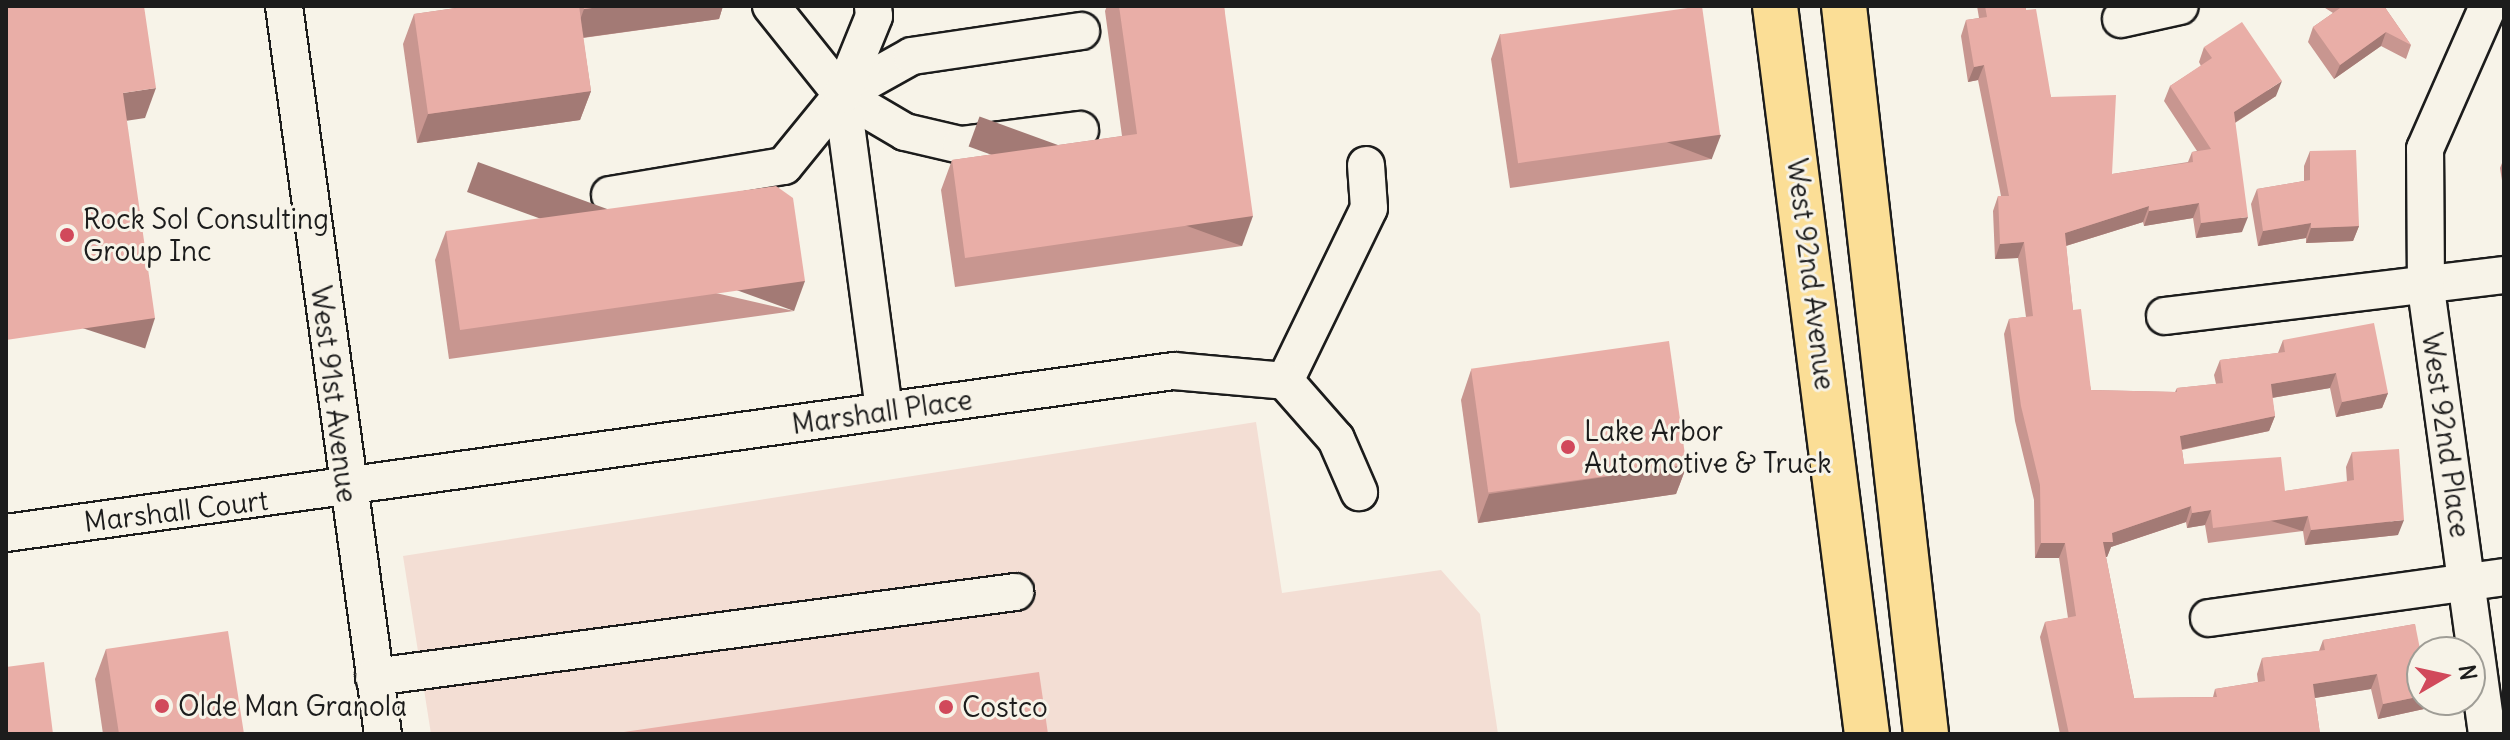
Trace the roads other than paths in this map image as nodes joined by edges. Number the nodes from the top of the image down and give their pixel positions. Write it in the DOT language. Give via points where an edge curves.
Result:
graph roads {
  1 [pos="284,6"];
  2 [pos="771,6"];
  3 [pos="873,6"];
  4 [pos="1775,6"];
  5 [pos="1844,6"];
  6 [pos="2180,6"];
  7 [pos="2488,6"];
  8 [pos="2121,19"];
  9 [pos="1081,31"];
  10 [pos="842,95"];
  11 [pos="1080,130"];
  12 [pos="1366,165"];
  13 [pos="610,195"];
  14 [pos="2504,275"];
  15 [pos="2426,287"];
  16 [pos="2165,316"];
  17 [pos="1285,381"];
  18 [pos="884,411"];
  19 [pos="346,489"];
  20 [pos="1359,492"];
  21 [pos="6,533"];
  22 [pos="2504,577"];
  23 [pos="2466,583"];
  24 [pos="1015,592"];
  25 [pos="2209,618"];
  26 [pos="374,677"];
  27 [pos="383,734"];
  28 [pos="1867,734"];
  29 [pos="1926,734"];
  30 [pos="2487,734"];
  1 -- 19 [label="street, West 91st Avenue"];
  2 -- 10 [label="street"];
  3 -- 10 [label="street" via="874,16"];
  4 -- 28 [label="main road, West 92nd Avenue"];
  5 -- 29 [label="main road"];
  6 -- 8 [label="street"];
  7 -- 15 [label="street, West 92nd Place" via="2425,149"];
  9 -- 10 [label="street" via="912,56"];
  10 -- 11 [label="street" via="905,132 961,145"];
  10 -- 13 [label="street" via="784,166"];
  10 -- 18 [label="street"];
  12 -- 17 [label="street" via="1369,208"];
  14 -- 15 [label="street"];
  15 -- 16 [label="street"];
  15 -- 23 [label="street, West 92nd Place"];
  17 -- 18 [label="street, Marshall Place" via="1174,371"];
  17 -- 20 [label="street" via="1336,439"];
  18 -- 19 [label="street, Marshall Place"];
  19 -- 21 [label="street, Marshall Court"];
  19 -- 26 [label="street, West 91st Avenue"];
  22 -- 23 [label="street"];
  23 -- 25 [label="street"];
  23 -- 30 [label="street, West 92nd Place"];
  24 -- 26 [label="street"];
  26 -- 27 [label="street, West 91st Avenue"];
}
